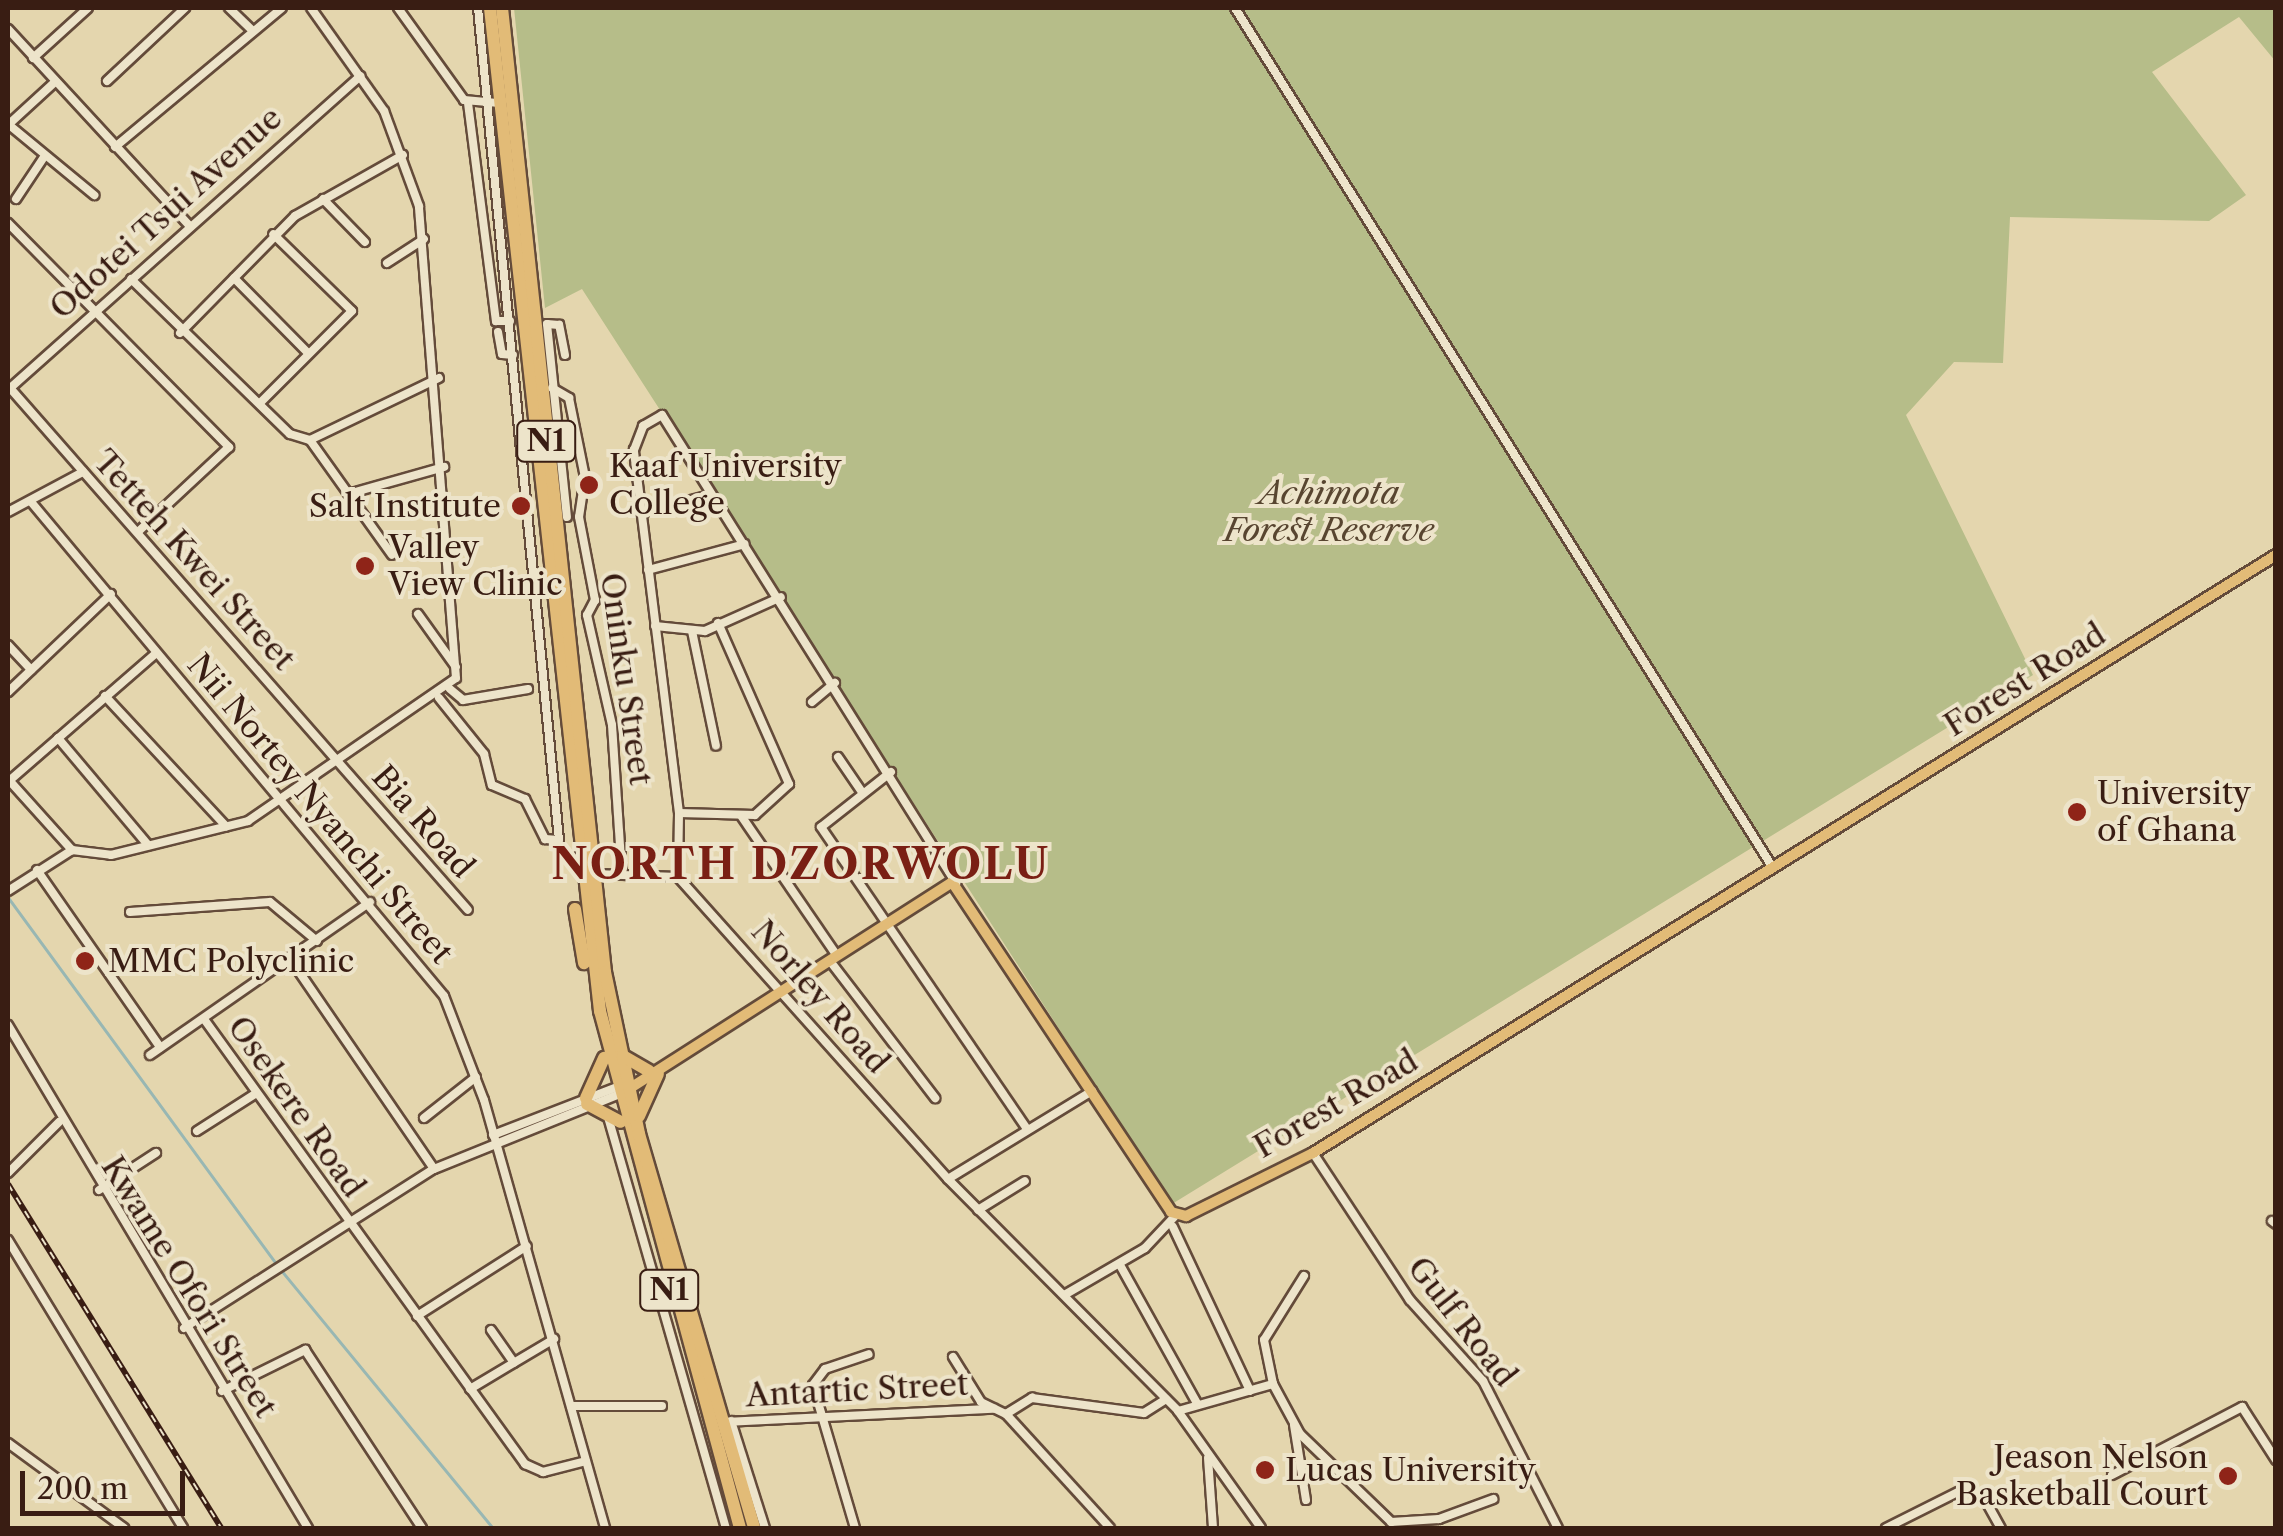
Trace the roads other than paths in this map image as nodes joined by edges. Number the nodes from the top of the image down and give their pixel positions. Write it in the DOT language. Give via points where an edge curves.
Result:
graph roads {
  1 [pos="88,8"];
  2 [pos="185,8"];
  3 [pos="229,8"];
  4 [pos="282,8"];
  5 [pos="311,8"];
  6 [pos="398,8"];
  7 [pos="478,8"];
  8 [pos="490,8"];
  9 [pos="502,8"];
  10 [pos="1235,8"];
  11 [pos="8,29"];
  12 [pos="253,31"];
  13 [pos="11,41"];
  14 [pos="33,58"];
  15 [pos="360,76"];
  16 [pos="107,81"];
  17 [pos="55,82"];
  18 [pos="468,104"];
  19 [pos="494,104"];
  20 [pos="8,125"];
  21 [pos="115,147"];
  22 [pos="403,155"];
  23 [pos="44,157"];
  24 [pos="94,195"];
  25 [pos="16,199"];
  26 [pos="323,199"];
  27 [pos="8,224"];
  28 [pos="190,226"];
  29 [pos="274,234"];
  30 [pos="424,238"];
  31 [pos="364,242"];
  32 [pos="387,263"];
  33 [pos="504,268"];
  34 [pos="491,270"];
  35 [pos="234,278"];
  36 [pos="131,279"];
  37 [pos="98,307"];
  38 [pos="510,322"];
  39 [pos="498,332"];
  40 [pos="180,333"];
  41 [pos="308,353"];
  42 [pos="513,354"];
  43 [pos="566,356"];
  44 [pos="439,378"];
  45 [pos="552,388"];
  46 [pos="9,389"];
  47 [pos="260,403"];
  48 [pos="310,440"];
  49 [pos="444,467"];
  50 [pos="82,472"];
  51 [pos="348,494"];
  52 [pos="710,495"];
  53 [pos="32,503"];
  54 [pos="8,512"];
  55 [pos="641,512"];
  56 [pos="579,517"];
  57 [pos="560,518"];
  58 [pos="140,531"];
  59 [pos="745,544"];
  60 [pos="392,555"];
  61 [pos="2276,555"];
  62 [pos="648,570"];
  63 [pos="111,594"];
  64 [pos="781,597"];
  65 [pos="418,614"];
  66 [pos="718,623"];
  67 [pos="655,626"];
  68 [pos="692,632"];
  69 [pos="8,646"];
  70 [pos="155,654"];
  71 [pos="457,668"];
  72 [pos="31,670"];
  73 [pos="835,683"];
  74 [pos="528,688"];
  75 [pos="450,690"];
  76 [pos="8,692"];
  77 [pos="105,696"];
  78 [pos="439,698"];
  79 [pos="812,702"];
  80 [pos="58,738"];
  81 [pos="716,746"];
  82 [pos="838,757"];
  83 [pos="341,765"];
  84 [pos="891,772"];
  85 [pos="8,780"];
  86 [pos="862,792"];
  87 [pos="280,802"];
  88 [pos="679,813"];
  89 [pos="742,817"];
  90 [pos="226,826"];
  91 [pos="148,845"];
  92 [pos="72,850"];
  93 [pos="1772,868"];
  94 [pos="37,870"];
  95 [pos="591,874"];
  96 [pos="622,874"];
  97 [pos="678,877"];
  98 [pos="956,883"];
  99 [pos="9,889"];
  100 [pos="370,902"];
  101 [pos="468,910"];
  102 [pos="130,912"];
  103 [pos="885,921"];
  104 [pos="317,941"];
  105 [pos="834,958"];
  106 [pos="291,960"];
  107 [pos="781,992"];
  108 [pos="204,1019"];
  109 [pos="8,1025"];
  110 [pos="604,1035"];
  111 [pos="160,1046"];
  112 [pos="622,1054"];
  113 [pos="150,1055"];
  114 [pos="654,1073"];
  115 [pos="476,1076"];
  116 [pos="622,1089"];
  117 [pos="1092,1091"];
  118 [pos="255,1094"];
  119 [pos="935,1098"];
  120 [pos="586,1101"];
  121 [pos="605,1108"];
  122 [pos="424,1118"];
  123 [pos="59,1122"];
  124 [pos="626,1128"];
  125 [pos="1026,1128"];
  126 [pos="196,1132"];
  127 [pos="639,1134"];
  128 [pos="495,1138"];
  129 [pos="156,1152"];
  130 [pos="1313,1153"];
  131 [pos="434,1169"];
  132 [pos="8,1174"];
  133 [pos="948,1179"];
  134 [pos="1025,1181"];
  135 [pos="99,1190"];
  136 [pos="978,1210"];
  137 [pos="1175,1221"];
  138 [pos="348,1223"];
  139 [pos="8,1240"];
  140 [pos="527,1246"];
  141 [pos="1120,1265"];
  142 [pos="1304,1276"];
  143 [pos="1066,1294"];
  144 [pos="417,1316"];
  145 [pos="184,1328"];
  146 [pos="491,1330"];
  147 [pos="554,1339"];
  148 [pos="869,1354"];
  149 [pos="953,1357"];
  150 [pos="514,1363"];
  151 [pos="1272,1384"];
  152 [pos="470,1388"];
  153 [pos="222,1390"];
  154 [pos="1250,1391"];
  155 [pos="1166,1399"];
  156 [pos="1198,1405"];
  157 [pos="571,1406"];
  158 [pos="662,1406"];
  159 [pos="994,1409"];
  160 [pos="1178,1411"];
  161 [pos="1006,1414"];
  162 [pos="822,1415"];
  163 [pos="726,1422"];
  164 [pos="1294,1425"];
  165 [pos="8,1443"];
  166 [pos="1207,1454"];
  167 [pos="2276,1460"];
  168 [pos="586,1461"];
  169 [pos="2112,1475"];
  170 [pos="1493,1499"];
  171 [pos="1306,1500"];
  172 [pos="124,1528"];
  173 [pos="183,1528"];
  174 [pos="308,1528"];
  175 [pos="422,1528"];
  176 [pos="605,1528"];
  177 [pos="726,1528"];
  178 [pos="740,1528"];
  179 [pos="754,1528"];
  180 [pos="766,1528"];
  181 [pos="855,1528"];
  182 [pos="1110,1528"];
  183 [pos="1213,1528"];
  184 [pos="1261,1528"];
  185 [pos="1558,1528"];
  186 [pos="1886,1528"];
  187 [pos="2001,1528"];
  1 -- 14 [label="street"];
  2 -- 16 [label="street"];
  3 -- 12 [label="street"];
  4 -- 12 [label="street"];
  5 -- 15 [label="street"];
  6 -- 18 [label="street"];
  7 -- 19 [label="street"];
  8 -- 19 [label="highway, N1"];
  9 -- 57 [label="highway, N1"];
  10 -- 93 [label="street"];
  11 -- 13 [label="street"];
  12 -- 21 [label="street"];
  13 -- 14 [label="street"];
  14 -- 17 [label="street"];
  15 -- 22 [label="street"];
  15 -- 28 [label="street, Odotei Tsui Avenue"];
  17 -- 20 [label="street"];
  17 -- 21 [label="street"];
  18 -- 19 [label="street"];
  18 -- 34 [label="street"];
  19 -- 33 [label="street"];
  19 -- 110 [label="highway, N1" via="574,842 578,933"];
  20 -- 23 [label="street"];
  21 -- 28 [label="street"];
  22 -- 26 [label="street"];
  22 -- 30 [label="street"];
  23 -- 24 [label="street"];
  23 -- 25 [label="street"];
  26 -- 29 [label="street"];
  26 -- 31 [label="street"];
  27 -- 37 [label="street"];
  28 -- 36 [label="street, Odotei Tsui Avenue"];
  29 -- 35 [label="street"];
  29 -- 41 [label="street" via="352,311"];
  30 -- 32 [label="street"];
  30 -- 44 [label="street"];
  33 -- 34 [label="street"];
  33 -- 38 [label="street"];
  34 -- 38 [label="street" via="496,321"];
  35 -- 40 [label="street"];
  35 -- 41 [label="street"];
  36 -- 37 [label="street, Odotei Tsui Avenue"];
  36 -- 40 [label="street"];
  37 -- 46 [label="street, Odotei Tsui Avenue"];
  37 -- 58 [label="street" via="229,447"];
  38 -- 42 [label="street"];
  39 -- 42 [label="street" via="502,354"];
  40 -- 47 [label="street"];
  41 -- 47 [label="street"];
  42 -- 78 [label="street" via="559,840 545,838 525,799 492,786 484,754"];
  43 -- 45 [label="street" via="559,324 550,322"];
  44 -- 48 [label="street"];
  44 -- 49 [label="street"];
  45 -- 56 [label="street, Oninku Street" via="569,398 581,454"];
  45 -- 57 [label="street"];
  46 -- 50 [label="street, Tetteh Kwei Street"];
  47 -- 48 [label="street"];
  48 -- 51 [label="street"];
  49 -- 51 [label="street"];
  49 -- 71 [label="street"];
  50 -- 53 [label="street"];
  50 -- 58 [label="street, Tetteh Kwei Street"];
  51 -- 60 [label="street"];
  52 -- 55 [label="street"];
  52 -- 55 [label="street" via="666,415 648,420 634,443"];
  52 -- 59 [label="street"];
  53 -- 54 [label="street"];
  53 -- 63 [label="street, Nii Nortey Nyanchi Street"];
  55 -- 62 [label="street"];
  56 -- 57 [label="street"];
  56 -- 96 [label="street, Oninku Street" via="595,594 590,636 612,725"];
  57 -- 95 [label="highway, N1"];
  58 -- 83 [label="street, Tetteh Kwei Street"];
  59 -- 62 [label="street"];
  59 -- 64 [label="street"];
  61 -- 93 [label="main road, Forest Road"];
  62 -- 67 [label="street"];
  63 -- 70 [label="street, Nii Nortey Nyanchi Street"];
  63 -- 72 [label="street"];
  64 -- 66 [label="street"];
  64 -- 73 [label="street"];
  65 -- 71 [label="street"];
  66 -- 68 [label="street"];
  66 -- 89 [label="street" via="790,784 764,810"];
  67 -- 68 [label="street"];
  67 -- 88 [label="street"];
  68 -- 81 [label="street"];
  69 -- 72 [label="street"];
  70 -- 77 [label="street"];
  70 -- 87 [label="street, Nii Nortey Nyanchi Street"];
  71 -- 75 [label="street"];
  72 -- 76 [label="street"];
  73 -- 79 [label="street"];
  73 -- 84 [label="street"];
  74 -- 75 [label="street" via="463,700"];
  75 -- 78 [label="street"];
  77 -- 80 [label="street"];
  77 -- 90 [label="street"];
  78 -- 83 [label="street"];
  80 -- 85 [label="street"];
  80 -- 91 [label="street"];
  82 -- 86 [label="street"];
  83 -- 87 [label="street"];
  83 -- 101 [label="street, Bia Road"];
  84 -- 86 [label="street"];
  84 -- 98 [label="street"];
  85 -- 92 [label="street"];
  86 -- 103 [label="street" via="821,827"];
  87 -- 90 [label="street"];
  87 -- 100 [label="street, Nii Nortey Nyanchi Street"];
  88 -- 89 [label="street"];
  88 -- 97 [label="street"];
  89 -- 105 [label="street"];
  90 -- 91 [label="street"];
  91 -- 92 [label="street" via="91,858"];
  92 -- 94 [label="street"];
  93 -- 130 [label="main road, Forest Road"];
  94 -- 99 [label="street"];
  94 -- 111 [label="street"];
  95 -- 96 [label="street"];
  95 -- 112 [label="highway, N1"];
  96 -- 97 [label="street"];
  97 -- 107 [label="street, Norley Road"];
  98 -- 103 [label="main road"];
  98 -- 117 [label="main road"];
  100 -- 104 [label="street"];
  100 -- 115 [label="street, Nii Nortey Nyanchi Street" via="444,996"];
  102 -- 104 [label="street" via="270,902"];
  103 -- 105 [label="main road"];
  103 -- 125 [label="street"];
  104 -- 106 [label="street"];
  105 -- 107 [label="main road"];
  105 -- 119 [label="street"];
  106 -- 108 [label="street"];
  106 -- 131 [label="street"];
  107 -- 114 [label="main road"];
  107 -- 133 [label="street, Norley Road"];
  108 -- 111 [label="street"];
  108 -- 118 [label="street, Osekere Road"];
  109 -- 123 [label="street, Kwame Ofori Street"];
  110 -- 116 [label="highway, N1"];
  110 -- 120 [label="highway" via="601,1079"];
  111 -- 113 [label="street"];
  112 -- 114 [label="highway"];
  112 -- 116 [label="highway, N1"];
  114 -- 116 [label="main road"];
  114 -- 127 [label="highway" via="640,1098"];
  115 -- 122 [label="street"];
  115 -- 128 [label="street, Nii Nortey Nyanchi Street"];
  116 -- 120 [label="street"];
  116 -- 124 [label="highway, N1"];
  116 -- 127 [label="highway, N1"];
  117 -- 125 [label="street"];
  117 -- 137 [label="main road"];
  118 -- 126 [label="street"];
  118 -- 138 [label="street, Osekere Road"];
  120 -- 121 [label="highway"];
  120 -- 128 [label="street"];
  121 -- 124 [label="highway"];
  121 -- 177 [label="street"];
  123 -- 132 [label="street"];
  123 -- 135 [label="street, Kwame Ofori Street"];
  124 -- 178 [label="highway, N1"];
  125 -- 133 [label="street"];
  127 -- 163 [label="highway, N1"];
  128 -- 131 [label="street"];
  128 -- 140 [label="street, Nii Nortey Nyanchi Street"];
  129 -- 135 [label="street"];
  130 -- 137 [label="main road, Forest Road"];
  130 -- 185 [label="street, Gulf Road" via="1410,1300 1483,1381"];
  131 -- 138 [label="street"];
  133 -- 136 [label="street, Norley Road"];
  134 -- 136 [label="street"];
  135 -- 145 [label="street, Kwame Ofori Street"];
  136 -- 143 [label="street, Norley Road"];
  137 -- 141 [label="street"];
  137 -- 154 [label="street"];
  138 -- 144 [label="street, Osekere Road"];
  138 -- 145 [label="street"];
  139 -- 173 [label="street"];
  140 -- 144 [label="street"];
  140 -- 147 [label="street, Nii Nortey Nyanchi Street"];
  141 -- 143 [label="street"];
  141 -- 156 [label="street"];
  142 -- 151 [label="street" via="1268,1325"];
  143 -- 155 [label="street, Norley Road"];
  144 -- 152 [label="street, Osekere Road"];
  145 -- 153 [label="street, Kwame Ofori Street"];
  146 -- 150 [label="street"];
  147 -- 150 [label="street"];
  147 -- 157 [label="street, Nii Nortey Nyanchi Street"];
  148 -- 162 [label="street" via="818,1374 812,1390"];
  149 -- 159 [label="street"];
  150 -- 152 [label="street"];
  151 -- 154 [label="street"];
  151 -- 164 [label="street"];
  152 -- 168 [label="street, Osekere Road" via="534,1470"];
  153 -- 174 [label="street, Kwame Ofori Street"];
  153 -- 175 [label="street" via="306,1350"];
  154 -- 156 [label="street"];
  155 -- 160 [label="street, Norley Road"];
  155 -- 161 [label="street" via="1144,1412 1032,1398"];
  156 -- 160 [label="street"];
  157 -- 158 [label="street"];
  157 -- 168 [label="street, Nii Nortey Nyanchi Street"];
  159 -- 161 [label="street"];
  159 -- 162 [label="street, Antartic Street"];
  160 -- 166 [label="street, Norley Road"];
  161 -- 182 [label="street"];
  162 -- 163 [label="street, Antartic Street"];
  162 -- 181 [label="street"];
  163 -- 179 [label="highway, N1"];
  163 -- 180 [label="street"];
  164 -- 170 [label="street" via="1391,1522 1439,1519"];
  164 -- 171 [label="street"];
  165 -- 172 [label="street"];
  166 -- 183 [label="street"];
  166 -- 184 [label="street, Norley Road"];
  167 -- 169 [label="street" via="2242,1408"];
  168 -- 176 [label="street, Nii Nortey Nyanchi Street"];
  186 -- 187 [label="street" via="1964,1488 1983,1496"];
}
